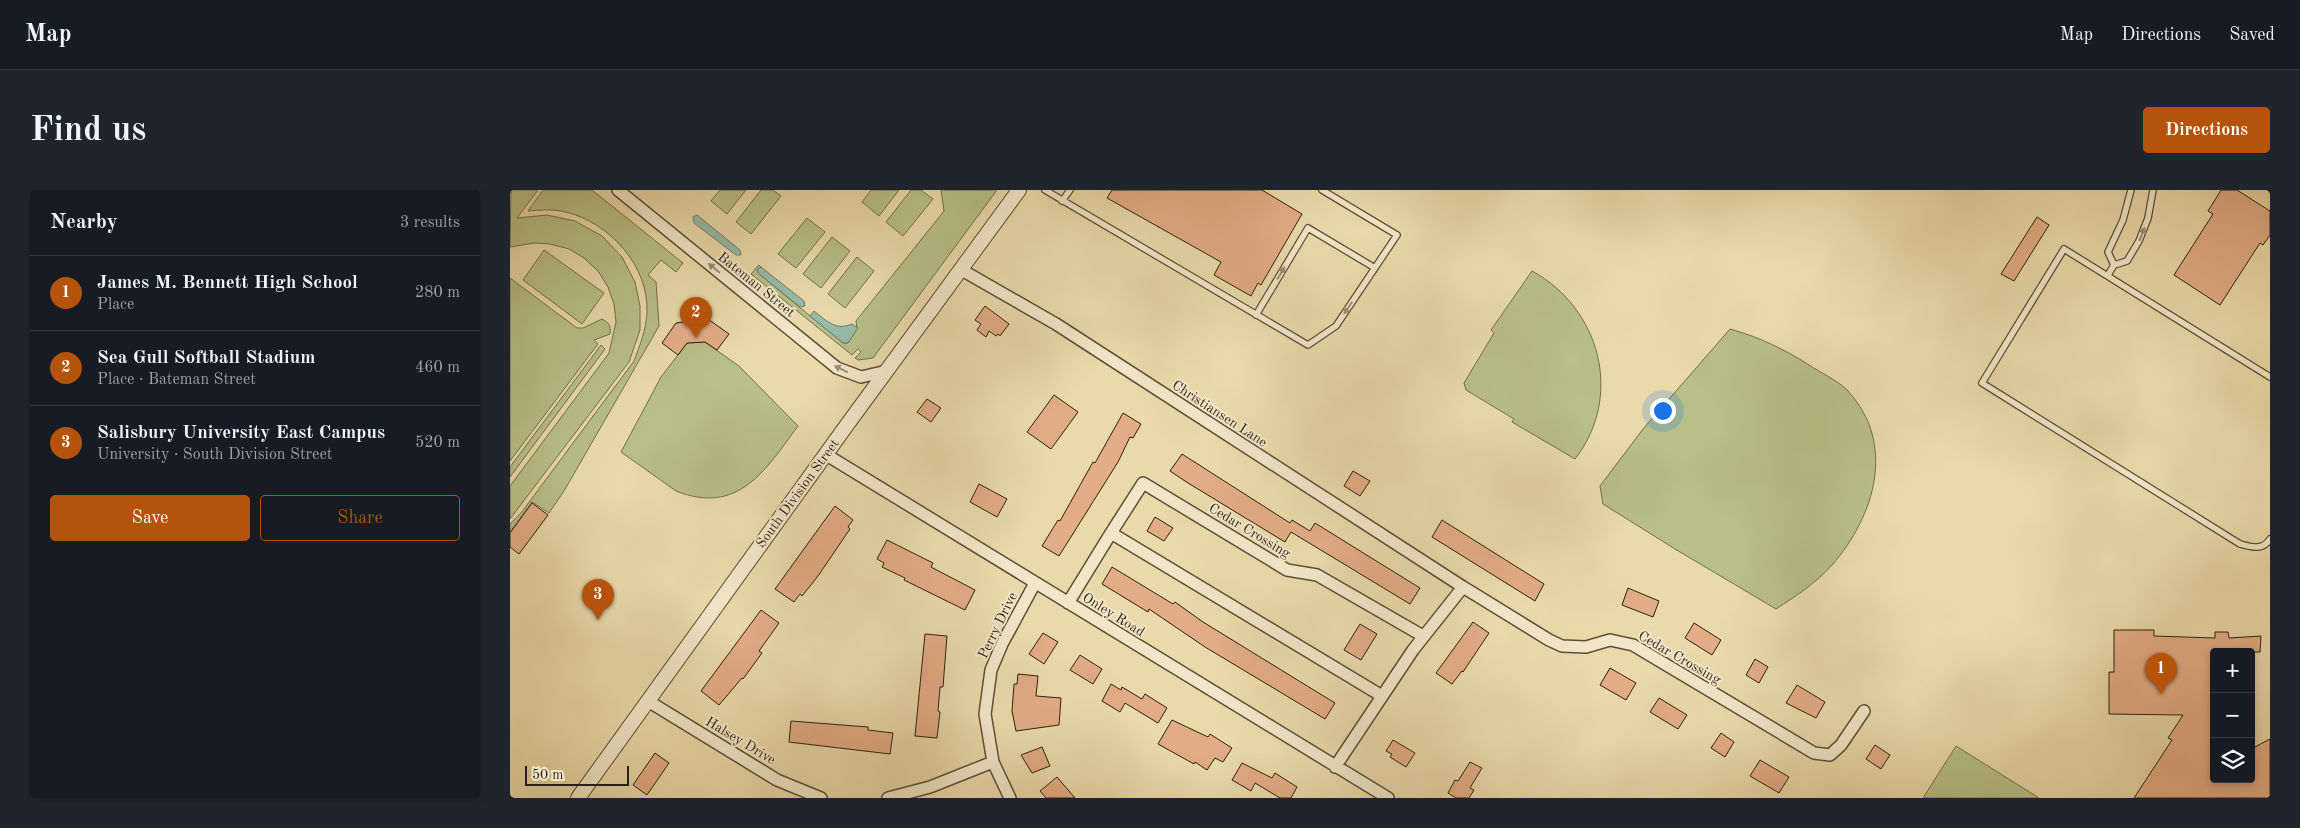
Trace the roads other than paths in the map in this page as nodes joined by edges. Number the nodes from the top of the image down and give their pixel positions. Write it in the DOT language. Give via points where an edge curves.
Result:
graph roads {
  1 [pos="618,190"];
  2 [pos="1019,190"];
  3 [pos="1046,190"];
  4 [pos="1070,190"];
  5 [pos="1322,190"];
  6 [pos="2131,190"];
  7 [pos="2153,190"];
  8 [pos="1062,201"];
  9 [pos="2114,265"];
  10 [pos="1375,268"];
  11 [pos="960,269"];
  12 [pos="2108,275"];
  13 [pos="1256,314"];
  14 [pos="887,371"];
  15 [pos="2270,377"];
  16 [pos="825,454"];
  17 [pos="1110,533"];
  18 [pos="2270,539"];
  19 [pos="1035,583"];
  20 [pos="1463,587"];
  21 [pos="1068,603"];
  22 [pos="1423,636"];
  23 [pos="1382,696"];
  24 [pos="648,701"];
  25 [pos="1864,711"];
  26 [pos="993,762"];
  27 [pos="1335,767"];
  28 [pos="578,798"];
  29 [pos="821,798"];
  30 [pos="888,798"];
  31 [pos="1010,798"];
  32 [pos="1388,798"];
  14 -- 1 [label="street, Bateman Street, one-way" via="861,377 837,368"];
  2 -- 11 [label="street, South Division Street"];
  3 -- 8 [label="lane"];
  4 -- 8 [label="lane"];
  5 -- 10 [label="lane" via="1397,235"];
  6 -- 9 [label="lane" via="2123,220 2108,252"];
  9 -- 7 [label="lane, one-way" via="2127,261 2139,241 2148,218"];
  8 -- 13 [label="lane"];
  9 -- 12 [label="lane"];
  10 -- 13 [label="lane, one-way" via="1336,326 1308,345"];
  13 -- 10 [label="lane, one-way" via="1308,228"];
  11 -- 14 [label="street, South Division Street"];
  11 -- 20 [label="street, Christiansen Lane" via="1056,324"];
  12 -- 15 [label="lane"];
  12 -- 18 [label="lane" via="2064,250 1982,383 2240,544 2254,548 2267,544"];
  14 -- 16 [label="street, South Division Street"];
  16 -- 19 [label="street, Onley Road"];
  16 -- 24 [label="street, South Division Street"];
  17 -- 21 [label="street, Cedar Crossing"];
  17 -- 22 [label="street, Cedar Crossing" via="1143,483 1287,570 1317,574"];
  17 -- 23 [label="street"];
  19 -- 21 [label="street, Onley Road"];
  19 -- 26 [label="street, Perry Drive" via="991,670 985,714"];
  20 -- 22 [label="street"];
  20 -- 25 [label="street, Cedar Crossing" via="1562,646 1586,648 1610,640 1633,645 1814,753 1830,755 1841,745"];
  21 -- 27 [label="street, Onley Road"];
  22 -- 23 [label="street"];
  23 -- 27 [label="street"];
  24 -- 28 [label="street, South Division Street"];
  24 -- 29 [label="street, Halsey Drive" via="777,780"];
  26 -- 30 [label="street" via="930,787"];
  26 -- 31 [label="street, Perry Drive"];
  27 -- 32 [label="street, Onley Road"];
}
